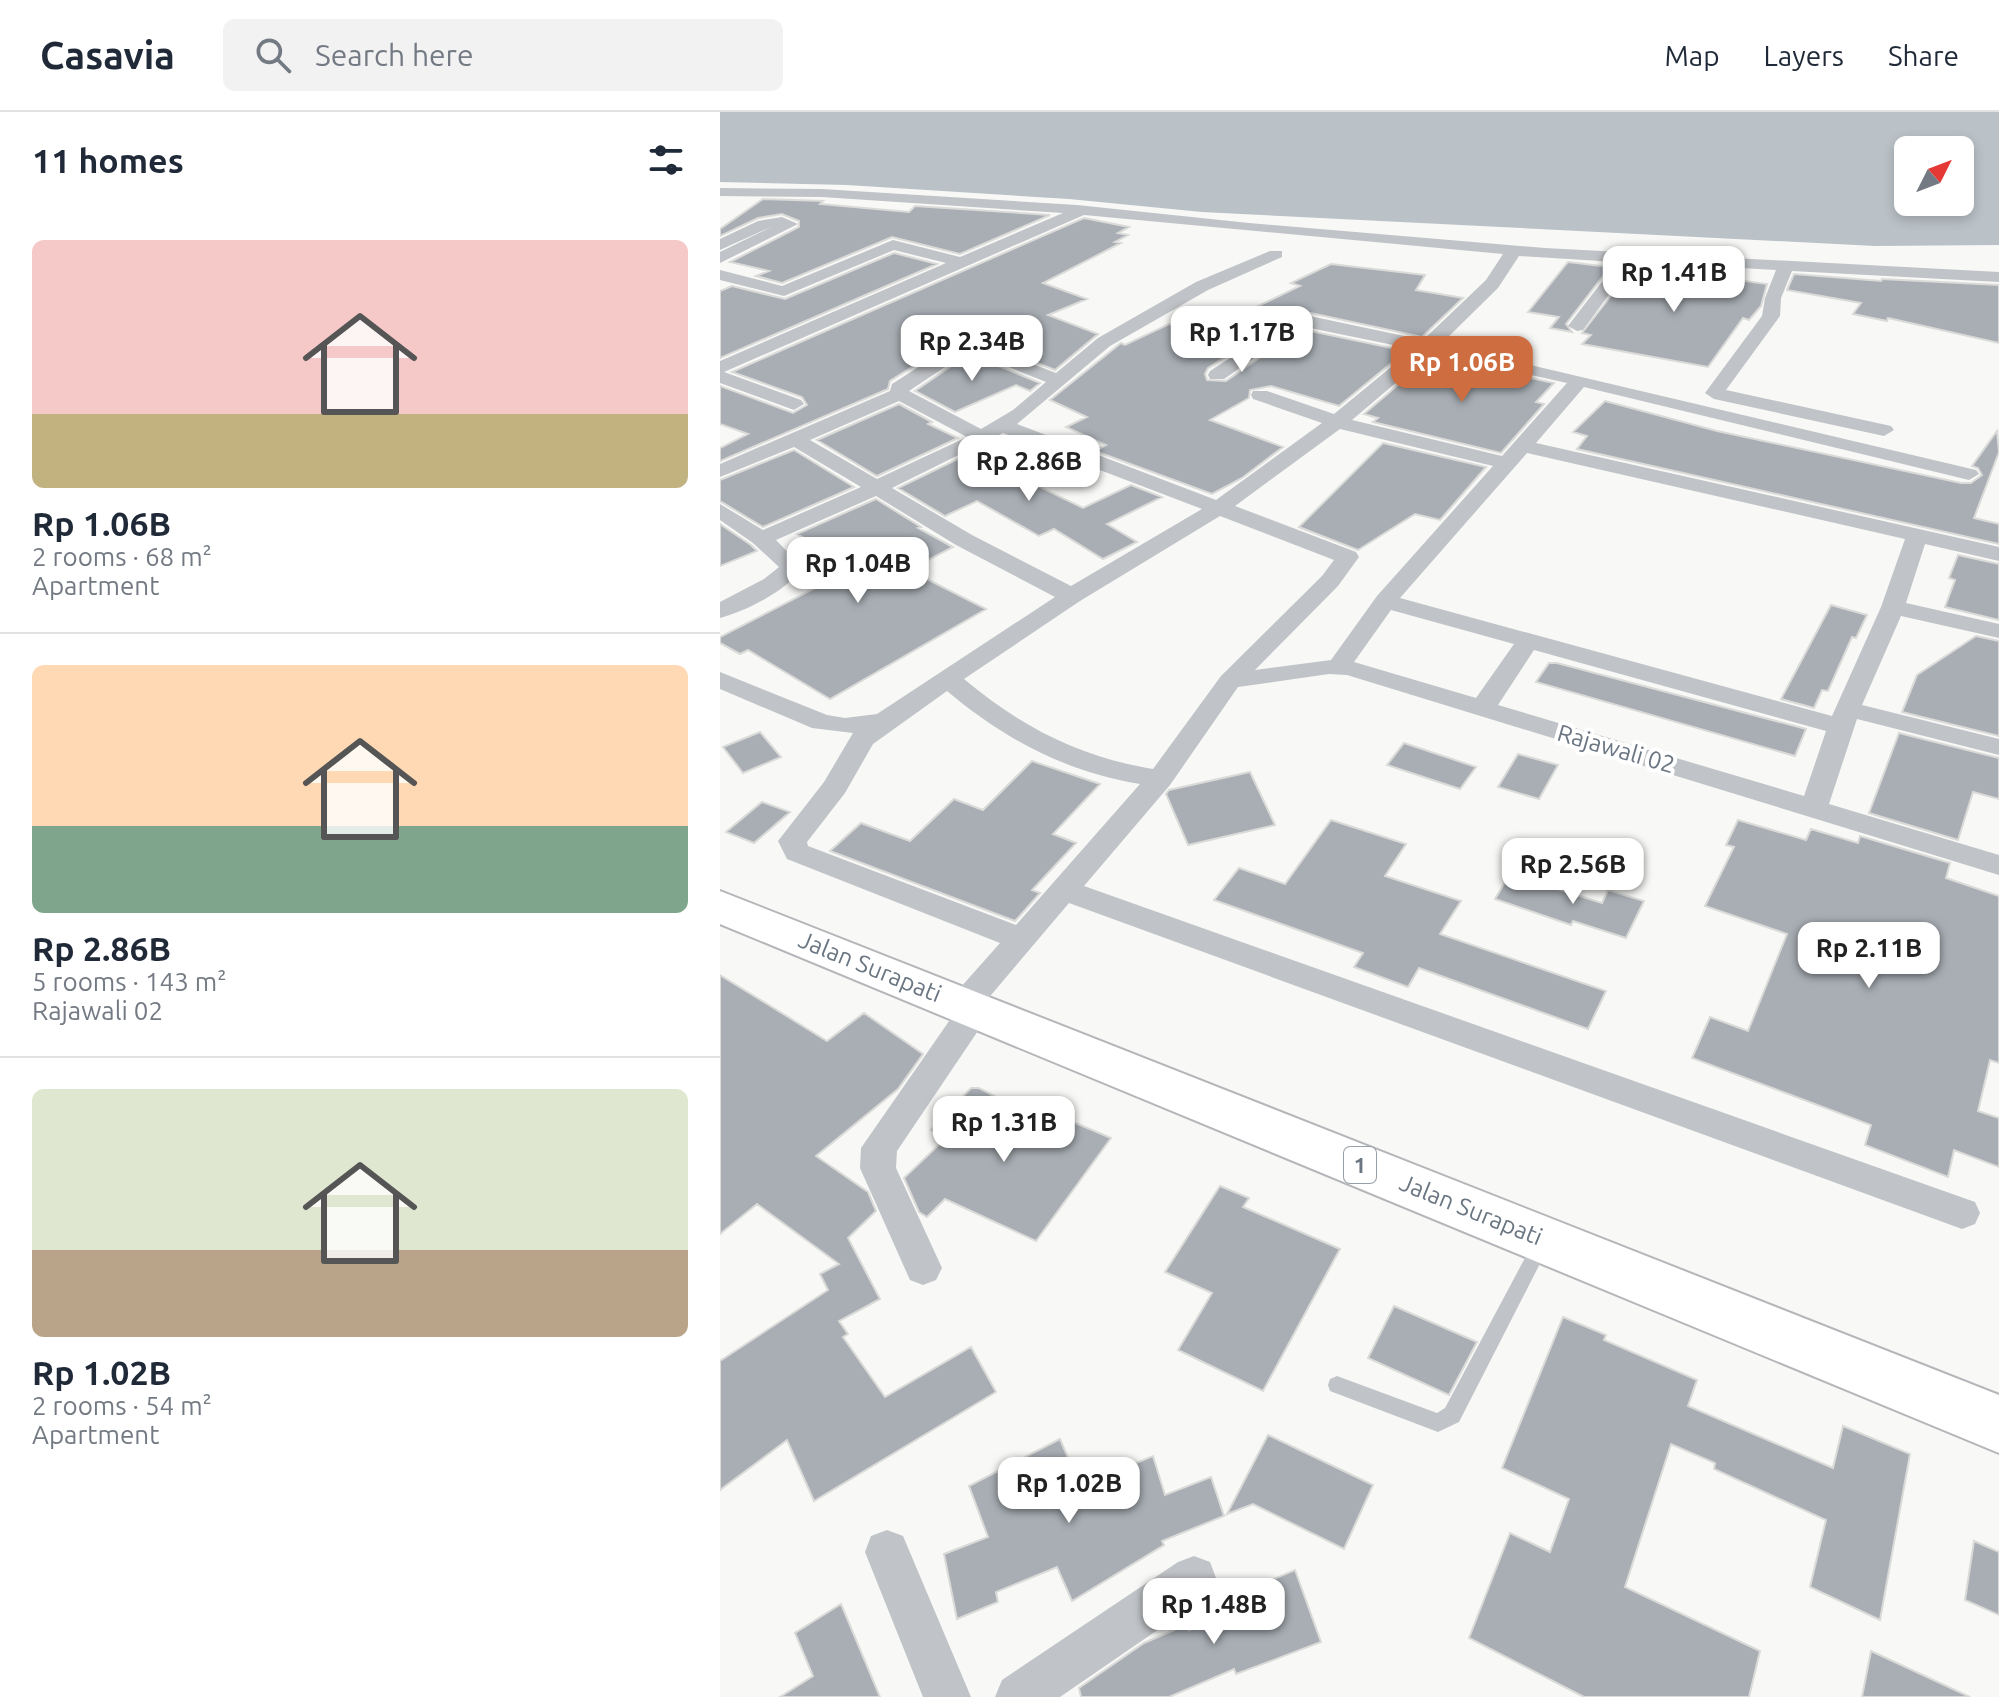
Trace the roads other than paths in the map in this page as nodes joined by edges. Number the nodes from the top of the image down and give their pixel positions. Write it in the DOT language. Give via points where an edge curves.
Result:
graph roads {
  1 [pos="720,192"];
  2 [pos="805,193"];
  3 [pos="971,201"];
  4 [pos="1082,210"];
  5 [pos="950,215"];
  6 [pos="768,222"];
  7 [pos="720,245"];
  8 [pos="1513,251"];
  9 [pos="1276,254"];
  10 [pos="720,258"];
  11 [pos="1628,258"];
  12 [pos="960,262"];
  13 [pos="1785,267"];
  14 [pos="720,275"];
  15 [pos="1999,277"];
  16 [pos="1418,324"];
  17 [pos="1577,326"];
  18 [pos="1448,329"];
  19 [pos="1428,347"];
  20 [pos="721,369"];
  21 [pos="1217,375"];
  22 [pos="1580,380"];
  23 [pos="1059,381"];
  24 [pos="900,394"];
  25 [pos="1260,395"];
  26 [pos="794,404"];
  27 [pos="1337,422"];
  28 [pos="1001,425"];
  29 [pos="1884,430"];
  30 [pos="982,437"];
  31 [pos="795,439"];
  32 [pos="1514,454"];
  33 [pos="720,471"];
  34 [pos="1969,474"];
  35 [pos="876,489"];
  36 [pos="1220,507"];
  37 [pos="720,510"];
  38 [pos="1917,536"];
  39 [pos="761,538"];
  40 [pos="1999,554"];
  41 [pos="1072,596"];
  42 [pos="1385,601"];
  43 [pos="1893,607"];
  44 [pos="720,611"];
  45 [pos="1999,631"];
  46 [pos="1528,641"];
  47 [pos="1339,666"];
  48 [pos="946,677"];
  49 [pos="720,680"];
  50 [pos="1230,681"];
  51 [pos="1481,710"];
  52 [pos="1844,718"];
  53 [pos="884,721"];
  54 [pos="1999,747"];
  55 [pos="1160,779"];
  56 [pos="1814,807"];
  57 [pos="1999,865"];
  58 [pos="1064,890"];
  59 [pos="720,907"];
  60 [pos="1020,939"];
  61 [pos="970,1008"];
  62 [pos="1962,1213"];
  63 [pos="1544,1239"];
  64 [pos="923,1268"];
  65 [pos="1337,1385"];
  66 [pos="1999,1424"];
  67 [pos="887,1552"];
  68 [pos="1194,1578"];
  69 [pos="947,1697"];
  70 [pos="1019,1697"];
  1 -- 2 [label="street"];
  2 -- 3 [label="street"];
  2 -- 6 [label="street"];
  3 -- 4 [label="street"];
  3 -- 5 [label="street"];
  4 -- 8 [label="street"];
  4 -- 12 [label="street"];
  6 -- 7 [label="street"];
  6 -- 10 [label="street" via="790,225"];
  8 -- 11 [label="street"];
  8 -- 18 [label="street" via="1499,276"];
  9 -- 23 [label="street" via="1202,286 1104,342"];
  11 -- 13 [label="street"];
  11 -- 17 [label="street"];
  12 -- 14 [label="street" via="893,245 784,291"];
  12 -- 20 [label="street"];
  13 -- 15 [label="street"];
  13 -- 29 [label="street" via="1771,316 1714,393"];
  16 -- 18 [label="street"];
  18 -- 19 [label="street"];
  19 -- 21 [label="street" via="1300,320"];
  19 -- 22 [label="street"];
  19 -- 27 [label="street"];
  20 -- 26 [label="street"];
  22 -- 32 [label="street"];
  22 -- 34 [label="street"];
  23 -- 24 [label="street" via="971,345 899,388"];
  23 -- 28 [label="street"];
  24 -- 30 [label="street"];
  24 -- 31 [label="street"];
  25 -- 27 [label="street"];
  27 -- 32 [label="street"];
  27 -- 36 [label="street"];
  28 -- 30 [label="street"];
  28 -- 36 [label="street"];
  30 -- 35 [label="street"];
  31 -- 33 [label="street"];
  31 -- 35 [label="street"];
  32 -- 38 [label="street"];
  32 -- 42 [label="street"];
  35 -- 39 [label="street"];
  35 -- 41 [label="street"];
  36 -- 41 [label="street"];
  36 -- 50 [label="street" via="1348,557"];
  37 -- 39 [label="street"];
  38 -- 40 [label="street"];
  38 -- 43 [label="street"];
  39 -- 44 [label="street" via="791,572"];
  41 -- 48 [label="street"];
  42 -- 46 [label="street"];
  42 -- 47 [label="street"];
  43 -- 45 [label="street"];
  43 -- 52 [label="street"];
  46 -- 51 [label="street"];
  46 -- 52 [label="street"];
  47 -- 50 [label="street, Rajawali 02"];
  47 -- 51 [label="street, Rajawali 02"];
  48 -- 53 [label="street"];
  48 -- 55 [label="street" via="1026,738 1070,758"];
  49 -- 53 [label="street" via="821,722 845,726"];
  50 -- 55 [label="street"];
  51 -- 56 [label="street, Rajawali 02"];
  52 -- 54 [label="street"];
  52 -- 56 [label="street"];
  53 -- 60 [label="street" via="862,739 835,787 792,841 797,852"];
  55 -- 58 [label="street"];
  56 -- 57 [label="street, Rajawali 02"];
  58 -- 60 [label="street"];
  58 -- 62 [label="street"];
  59 -- 61 [label="highway, Jalan Surapati / 1"];
  60 -- 61 [label="street"];
  61 -- 63 [label="highway, Jalan Surapati / 1"];
  61 -- 64 [label="street" via="879,1148 878,1168"];
  63 -- 65 [label="lane" via="1445,1421 1438,1423"];
  63 -- 66 [label="highway, Jalan Surapati / 1"];
  67 -- 69 [label="street"];
  68 -- 70 [label="street"];
}
